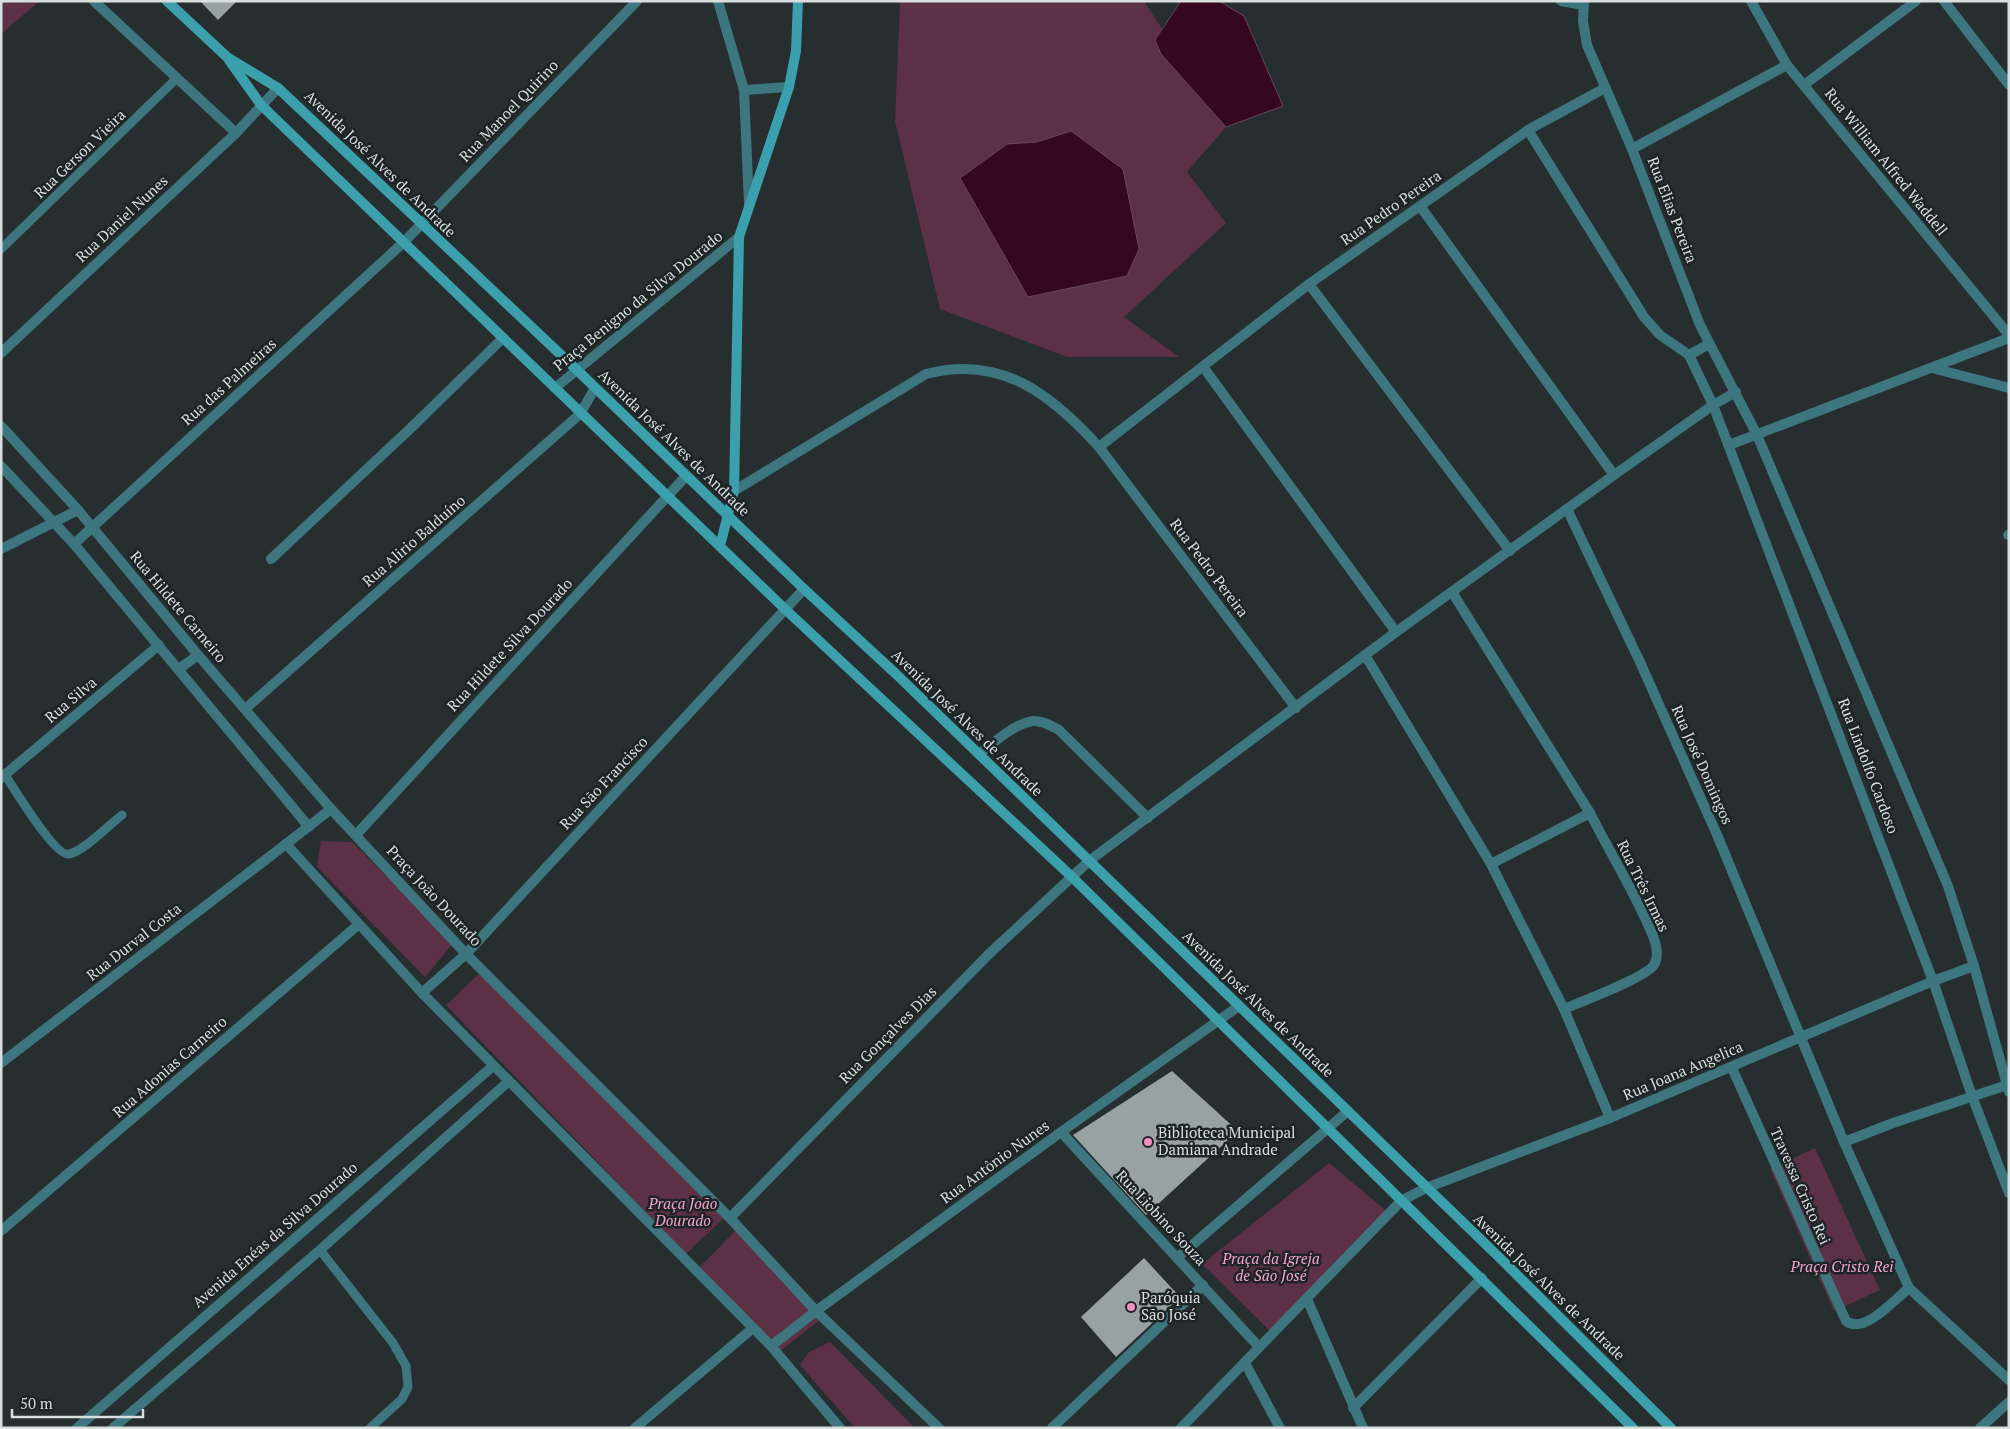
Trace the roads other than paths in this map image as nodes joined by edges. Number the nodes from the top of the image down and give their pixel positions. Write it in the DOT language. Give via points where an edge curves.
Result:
graph roads {
  1 [pos="94,1"];
  2 [pos="167,1"];
  3 [pos="637,1"];
  4 [pos="718,1"];
  5 [pos="798,1"];
  6 [pos="1561,1"];
  7 [pos="1751,1"];
  8 [pos="1916,1"];
  9 [pos="1944,1"];
  10 [pos="1584,3"];
  11 [pos="227,57"];
  12 [pos="1787,65"];
  13 [pos="177,78"];
  14 [pos="1804,85"];
  15 [pos="2009,85"];
  16 [pos="789,87"];
  17 [pos="278,88"];
  18 [pos="1605,88"];
  19 [pos="744,90"];
  20 [pos="261,105"];
  21 [pos="1528,130"];
  22 [pos="236,133"];
  23 [pos="1632,149"];
  24 [pos="1420,206"];
  25 [pos="750,207"];
  26 [pos="421,224"];
  27 [pos="739,237"];
  28 [pos="404,242"];
  29 [pos="1,249"];
  30 [pos="1309,284"];
  31 [pos="2009,337"];
  32 [pos="503,338"];
  33 [pos="1709,344"];
  34 [pos="1,353"];
  35 [pos="1689,355"];
  36 [pos="1204,368"];
  37 [pos="1932,368"];
  38 [pos="577,370"];
  39 [pos="555,388"];
  40 [pos="595,388"];
  41 [pos="2009,388"];
  42 [pos="1736,392"];
  43 [pos="1713,405"];
  44 [pos="580,414"];
  45 [pos="1,426"];
  46 [pos="1757,435"];
  47 [pos="1729,446"];
  48 [pos="1099,447"];
  49 [pos="1,466"];
  50 [pos="1614,475"];
  51 [pos="686,476"];
  52 [pos="734,491"];
  53 [pos="666,496"];
  54 [pos="78,510"];
  55 [pos="1567,510"];
  56 [pos="729,517"];
  57 [pos="54,524"];
  58 [pos="92,528"];
  59 [pos="74,544"];
  60 [pos="720,546"];
  61 [pos="1,550"];
  62 [pos="1510,551"];
  63 [pos="271,559"];
  64 [pos="804,589"];
  65 [pos="1452,592"];
  66 [pos="786,610"];
  67 [pos="1396,632"];
  68 [pos="159,645"];
  69 [pos="198,655"];
  70 [pos="1365,655"];
  71 [pos="179,669"];
  72 [pos="1296,708"];
  73 [pos="246,709"];
  74 [pos="978,754"];
  75 [pos="3,776"];
  76 [pos="331,809"];
  77 [pos="1590,813"];
  78 [pos="122,815"];
  79 [pos="1148,818"];
  80 [pos="309,827"];
  81 [pos="356,834"];
  82 [pos="286,844"];
  83 [pos="1089,861"];
  84 [pos="1491,864"];
  85 [pos="1071,876"];
  86 [pos="358,925"];
  87 [pos="466,954"];
  88 [pos="1974,966"];
  89 [pos="1934,981"];
  90 [pos="422,993"];
  91 [pos="1239,1006"];
  92 [pos="1564,1009"];
  93 [pos="1218,1021"];
  94 [pos="1801,1037"];
  95 [pos="1,1063"];
  96 [pos="493,1066"];
  97 [pos="1732,1068"];
  98 [pos="509,1081"];
  99 [pos="2008,1089"];
  100 [pos="1972,1096"];
  101 [pos="1348,1112"];
  102 [pos="1610,1118"];
  103 [pos="1328,1129"];
  104 [pos="1062,1132"];
  105 [pos="1844,1142"];
  106 [pos="1426,1188"];
  107 [pos="2009,1192"];
  108 [pos="1402,1201"];
  109 [pos="730,1218"];
  110 [pos="1,1232"];
  111 [pos="320,1250"];
  112 [pos="1177,1258"];
  113 [pos="1482,1278"];
  114 [pos="1203,1286"];
  115 [pos="1909,1288"];
  116 [pos="1307,1299"];
  117 [pos="816,1310"];
  118 [pos="753,1328"];
  119 [pos="771,1346"];
  120 [pos="1259,1347"];
  121 [pos="1245,1363"];
  122 [pos="2009,1380"];
  123 [pos="2009,1402"];
  124 [pos="1353,1408"];
  125 [pos="77,1428"];
  126 [pos="113,1428"];
  127 [pos="370,1428"];
  128 [pos="635,1428"];
  129 [pos="840,1428"];
  130 [pos="939,1428"];
  131 [pos="1052,1428"];
  132 [pos="1181,1428"];
  133 [pos="1280,1428"];
  134 [pos="1363,1428"];
  135 [pos="1633,1428"];
  136 [pos="1671,1428"];
  137 [pos="1980,1428"];
  1 -- 13 [label="street"];
  2 -- 11 [label="main road, Avenida José Alves de Andrade"];
  3 -- 26 [label="street, Rua Manoel Quirino"];
  4 -- 19 [label="street"];
  5 -- 16 [label="main road" via="796,51"];
  6 -- 10 [label="street"];
  7 -- 12 [label="street, Rua William Alfred Waddell"];
  8 -- 14 [label="street"];
  9 -- 15 [label="street"];
  10 -- 18 [label="street, Rua Elias Pereira" via="1587,45"];
  11 -- 17 [label="main road, Avenida José Alves de Andrade"];
  11 -- 20 [label="main road, Avenida José Alves de Andrade"];
  12 -- 14 [label="street, Rua William Alfred Waddell"];
  12 -- 23 [label="street"];
  13 -- 22 [label="street"];
  13 -- 29 [label="lane, Rua Gerson Vieira"];
  14 -- 31 [label="street, Rua William Alfred Waddell"];
  16 -- 19 [label="street"];
  16 -- 25 [label="main road"];
  17 -- 20 [label="street, Rua Daniel Nunes"];
  17 -- 26 [label="main road, Avenida José Alves de Andrade"];
  18 -- 21 [label="street, Rua Pedro Pereira"];
  18 -- 23 [label="street, Rua Elias Pereira"];
  19 -- 25 [label="street"];
  20 -- 22 [label="street, Rua Daniel Nunes"];
  20 -- 28 [label="main road, Avenida José Alves de Andrade"];
  21 -- 24 [label="street, Rua Pedro Pereira"];
  21 -- 35 [label="street" via="1644,317 1660,335"];
  22 -- 34 [label="street, Rua Daniel Nunes"];
  23 -- 33 [label="street, Rua Elias Pereira"];
  24 -- 30 [label="street, Rua Pedro Pereira"];
  24 -- 50 [label="street"];
  25 -- 27 [label="main road"];
  26 -- 28 [label="street, Rua Manoel Quirino"];
  26 -- 38 [label="main road, Avenida José Alves de Andrade"];
  27 -- 38 [label="street, Praça Benigno da Silva Dourado"];
  27 -- 52 [label="main road"];
  28 -- 32 [label="main road, Avenida José Alves de Andrade"];
  28 -- 58 [label="street, Rua das Palmeiras"];
  30 -- 36 [label="street, Rua Pedro Pereira"];
  30 -- 62 [label="street"];
  31 -- 37 [label="street"];
  32 -- 39 [label="main road, Avenida José Alves de Andrade"];
  32 -- 63 [label="street"];
  33 -- 35 [label="street"];
  33 -- 42 [label="street, Rua Lindolfo Cardoso"];
  35 -- 43 [label="street, Rua Lindolfo Cardoso"];
  36 -- 48 [label="street, Rua Pedro Pereira"];
  36 -- 67 [label="street"];
  37 -- 41 [label="street"];
  37 -- 46 [label="street"];
  38 -- 39 [label="street, Praça Benigno da Silva Dourado"];
  38 -- 40 [label="main road, Avenida José Alves de Andrade"];
  39 -- 44 [label="main road, Avenida José Alves de Andrade"];
  40 -- 44 [label="street, Rua Alirio Balduíno"];
  40 -- 51 [label="main road, Avenida José Alves de Andrade"];
  42 -- 43 [label="street"];
  42 -- 46 [label="street, Rua Lindolfo Cardoso"];
  43 -- 47 [label="street, Rua Lindolfo Cardoso"];
  43 -- 50 [label="street"];
  44 -- 53 [label="main road, Avenida José Alves de Andrade"];
  44 -- 73 [label="street, Rua Alirio Balduíno"];
  45 -- 54 [label="street, Rua Hildete Carneiro"];
  46 -- 47 [label="street"];
  46 -- 88 [label="street, Rua Lindolfo Cardoso" via="1922,821 1948,886"];
  47 -- 89 [label="street, Rua Lindolfo Cardoso"];
  48 -- 52 [label="street, Rua Pedro Pereira" via="1070,415 1043,394 1013,378 953,368 926,374"];
  48 -- 72 [label="street, Rua Pedro Pereira"];
  49 -- 57 [label="street"];
  50 -- 55 [label="street"];
  51 -- 53 [label="street, Rua Hildete Silva Dourado"];
  51 -- 56 [label="main road, Avenida José Alves de Andrade"];
  52 -- 56 [label="main road"];
  53 -- 60 [label="main road, Avenida José Alves de Andrade"];
  53 -- 81 [label="street, Rua Hildete Silva Dourado"];
  54 -- 57 [label="street"];
  54 -- 58 [label="street, Rua Hildete Carneiro"];
  55 -- 62 [label="street"];
  55 -- 94 [label="street, Rua José Domingos" via="1714,828"];
  56 -- 60 [label="main road"];
  56 -- 64 [label="main road, Avenida José Alves de Andrade"];
  57 -- 59 [label="street"];
  57 -- 61 [label="street"];
  58 -- 59 [label="street, Rua das Palmeiras"];
  58 -- 69 [label="street, Rua Hildete Carneiro"];
  59 -- 68 [label="street"];
  60 -- 66 [label="main road, Avenida José Alves de Andrade"];
  62 -- 65 [label="street"];
  64 -- 66 [label="street, Rua São Francisco"];
  64 -- 74 [label="main road, Avenida José Alves de Andrade"];
  65 -- 67 [label="street"];
  65 -- 77 [label="street, Rua Três Irmas"];
  66 -- 85 [label="main road, Avenida José Alves de Andrade"];
  66 -- 87 [label="street, Rua São Francisco"];
  67 -- 70 [label="street"];
  68 -- 71 [label="street"];
  68 -- 75 [label="street, Rua Silva"];
  69 -- 71 [label="street"];
  69 -- 73 [label="street, Rua Hildete Carneiro"];
  70 -- 72 [label="street"];
  70 -- 84 [label="street"];
  71 -- 80 [label="street"];
  72 -- 79 [label="street"];
  73 -- 76 [label="street, Rua Hildete Carneiro"];
  74 -- 79 [label="street" via="1019,726 1033,721 1046,723 1073,742"];
  74 -- 83 [label="main road, Avenida José Alves de Andrade"];
  75 -- 78 [label="lane" via="63,854 80,849"];
  76 -- 80 [label="street"];
  76 -- 81 [label="street, Praça João Dourado"];
  77 -- 84 [label="street"];
  77 -- 92 [label="street, Rua Três Irmas" via="1653,937 1657,959 1643,974"];
  79 -- 83 [label="street"];
  80 -- 82 [label="street"];
  81 -- 87 [label="street, Praça João Dourado"];
  82 -- 86 [label="street"];
  82 -- 95 [label="street, Rua Durval Costa"];
  83 -- 85 [label="street"];
  83 -- 91 [label="main road, Avenida José Alves de Andrade"];
  84 -- 92 [label="street"];
  85 -- 93 [label="main road, Avenida José Alves de Andrade"];
  85 -- 109 [label="street, Rua Gonçalves Dias" via="990,953"];
  86 -- 90 [label="street"];
  86 -- 110 [label="street, Rua Adonias Carneiro"];
  87 -- 90 [label="street, Rua São Francisco"];
  87 -- 109 [label="street, Praça João Dourado"];
  88 -- 89 [label="street, Rua Joana Angelica"];
  88 -- 99 [label="street, Rua Lindolfo Cardoso"];
  89 -- 94 [label="street, Rua Joana Angelica"];
  89 -- 100 [label="street, Rua Lindolfo Cardoso"];
  90 -- 96 [label="street"];
  91 -- 93 [label="street, Rua Antônio Nunes"];
  91 -- 101 [label="main road, Avenida José Alves de Andrade"];
  92 -- 102 [label="street"];
  93 -- 103 [label="main road, Avenida José Alves de Andrade"];
  93 -- 104 [label="street, Rua Antônio Nunes"];
  94 -- 97 [label="street, Rua Joana Angelica"];
  94 -- 105 [label="street"];
  96 -- 98 [label="street"];
  96 -- 125 [label="street, Avenida Enéas da Silva Dourado"];
  97 -- 102 [label="street, Rua Joana Angelica"];
  97 -- 115 [label="street, Travessa Cristo Rei" via="1842,1316 1851,1325 1862,1325"];
  98 -- 111 [label="street"];
  98 -- 118 [label="street"];
  99 -- 100 [label="street"];
  100 -- 105 [label="street"];
  100 -- 107 [label="street, Rua Lindolfo Cardoso"];
  101 -- 103 [label="street"];
  101 -- 106 [label="main road, Avenida José Alves de Andrade"];
  102 -- 106 [label="street, Rua Joana Angelica"];
  103 -- 108 [label="main road, Avenida José Alves de Andrade"];
  103 -- 112 [label="street"];
  104 -- 112 [label="street, Rua Liobino Souza"];
  104 -- 117 [label="street, Rua Antônio Nunes"];
  105 -- 115 [label="street"];
  106 -- 108 [label="street, Rua Joana Angelica"];
  106 -- 136 [label="main road, Avenida José Alves de Andrade"];
  108 -- 113 [label="main road, Avenida José Alves de Andrade"];
  108 -- 116 [label="street, Rua Joana Angelica"];
  109 -- 117 [label="street, Praça João Dourado"];
  111 -- 126 [label="street"];
  111 -- 127 [label="lane" via="393,1343 406,1366 408,1387 402,1399"];
  112 -- 114 [label="street, Rua Liobino Souza"];
  113 -- 124 [label="street"];
  113 -- 135 [label="main road, Avenida José Alves de Andrade"];
  114 -- 120 [label="street, Rua Liobino Souza"];
  114 -- 131 [label="street"];
  115 -- 122 [label="street"];
  116 -- 120 [label="street, Rua Joana Angelica"];
  116 -- 124 [label="street"];
  117 -- 119 [label="street, Rua Antônio Nunes"];
  117 -- 130 [label="street, Praça João Dourado"];
  118 -- 119 [label="street"];
  118 -- 128 [label="street"];
  119 -- 129 [label="street"];
  120 -- 121 [label="street, Rua Joana Angelica"];
  121 -- 132 [label="street, Rua Joana Angelica"];
  121 -- 133 [label="street"];
  123 -- 137 [label="street"];
  124 -- 134 [label="street"];
}
